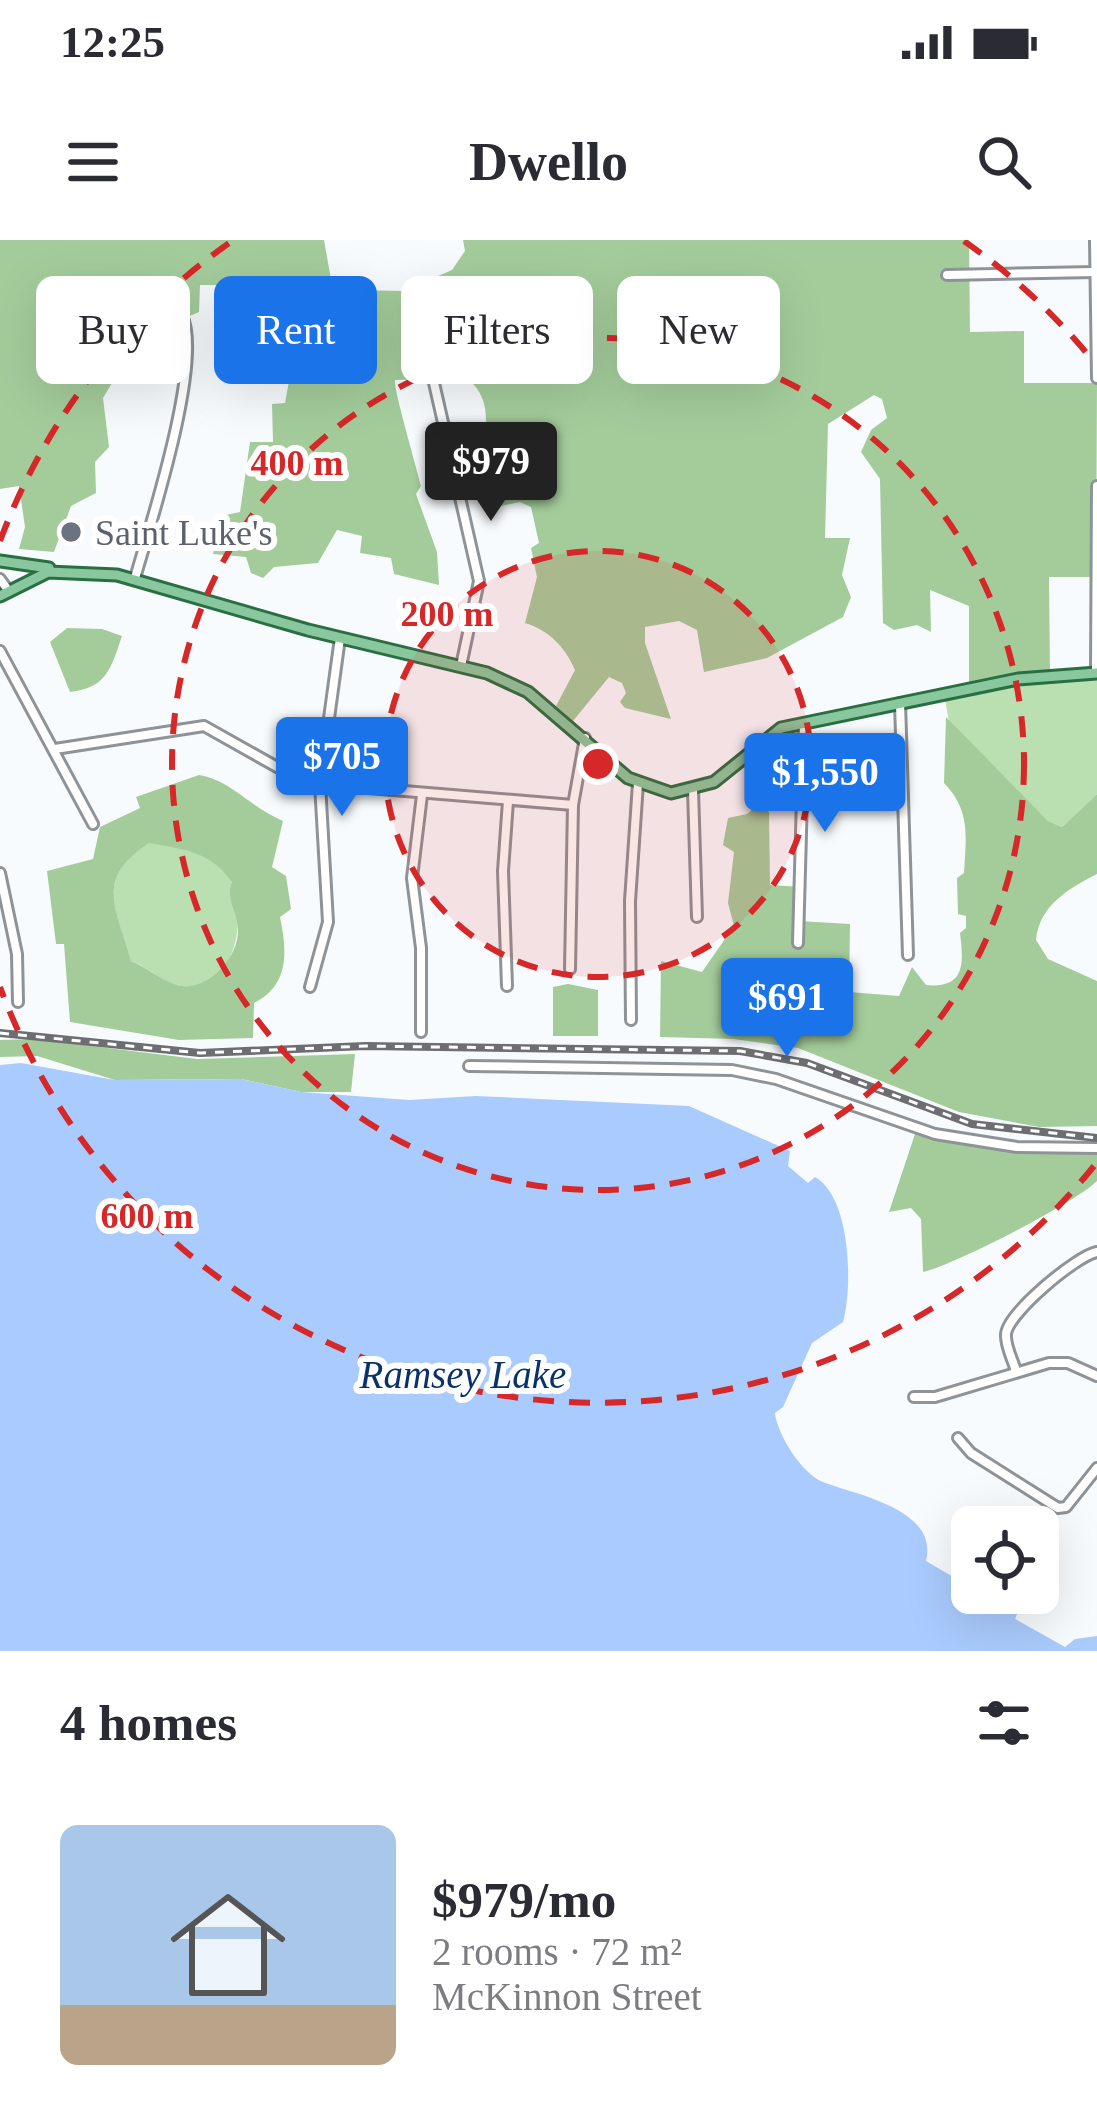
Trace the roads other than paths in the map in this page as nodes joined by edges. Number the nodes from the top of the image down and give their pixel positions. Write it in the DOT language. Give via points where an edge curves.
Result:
graph roads {
  1 [pos="1095,240"];
  2 [pos="1096,272"];
  3 [pos="946,275"];
  4 [pos="1097,378"];
  5 [pos="184,384"];
  6 [pos="434,384"];
  7 [pos="1097,486"];
  8 [pos="0,561"];
  9 [pos="60,570"];
  10 [pos="136,578"];
  11 [pos="0,579"];
  12 [pos="4,593"];
  13 [pos="340,638"];
  14 [pos="0,651"];
  15 [pos="461,666"];
  16 [pos="1096,673"];
  17 [pos="900,704"];
  18 [pos="804,723"];
  19 [pos="585,738"];
  20 [pos="56,749"];
  21 [pos="638,783"];
  22 [pos="320,784"];
  23 [pos="693,790"];
  24 [pos="422,794"];
  25 [pos="508,801"];
  26 [pos="573,805"];
  27 [pos="93,824"];
  28 [pos="0,873"];
  29 [pos="697,916"];
  30 [pos="798,943"];
  31 [pos="908,956"];
  32 [pos="570,969"];
  33 [pos="507,986"];
  34 [pos="310,987"];
  35 [pos="18,1002"];
  36 [pos="631,1020"];
  37 [pos="422,1032"];
  38 [pos="469,1066"];
  39 [pos="1097,1148"];
  40 [pos="1097,1252"];
  41 [pos="1016,1371"];
  42 [pos="1097,1376"];
  43 [pos="914,1397"];
  44 [pos="958,1438"];
  45 [pos="1097,1468"];
  1 -- 2 [label="street"];
  2 -- 3 [label="street"];
  2 -- 4 [label="street"];
  5 -- 10 [label="street"];
  6 -- 15 [label="street" via="479,581"];
  7 -- 16 [label="street"];
  8 -- 9 [label="main road"];
  9 -- 10 [label="main road"];
  9 -- 12 [label="main road"];
  10 -- 13 [label="main road"];
  11 -- 12 [label="street"];
  13 -- 15 [label="main road"];
  13 -- 22 [label="street"];
  14 -- 20 [label="street"];
  15 -- 19 [label="main road" via="528,692"];
  16 -- 17 [label="main road"];
  17 -- 18 [label="main road"];
  17 -- 31 [label="street"];
  18 -- 23 [label="main road" via="773,731 722,777"];
  18 -- 30 [label="street"];
  19 -- 21 [label="main road"];
  19 -- 26 [label="street"];
  20 -- 22 [label="street" via="204,727"];
  20 -- 27 [label="street"];
  21 -- 23 [label="main road"];
  21 -- 36 [label="street"];
  22 -- 24 [label="street"];
  22 -- 34 [label="street" via="328,922"];
  23 -- 29 [label="street"];
  24 -- 25 [label="street"];
  24 -- 37 [label="street" via="412,878"];
  25 -- 26 [label="street"];
  25 -- 33 [label="street"];
  26 -- 32 [label="street"];
  28 -- 35 [label="street"];
  38 -- 39 [label="street" via="732,1070 935,1135"];
  40 -- 41 [label="street" via="1066,1266 1008,1326"];
  41 -- 42 [label="street" via="1059,1362"];
  41 -- 43 [label="street"];
  44 -- 45 [label="street" via="1058,1508"];
}
